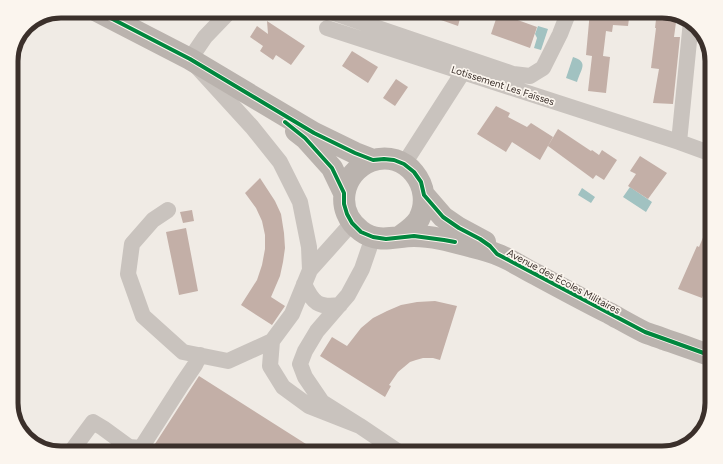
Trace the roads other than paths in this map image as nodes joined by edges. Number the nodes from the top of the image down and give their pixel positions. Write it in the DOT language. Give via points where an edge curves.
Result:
graph roads {
  1 [pos="110,18"];
  2 [pos="223,18"];
  3 [pos="349,18"];
  4 [pos="566,18"];
  5 [pos="327,28"];
  6 [pos="690,29"];
  7 [pos="190,59"];
  8 [pos="463,72"];
  9 [pos="258,100"];
  10 [pos="679,142"];
  11 [pos="705,151"];
  12 [pos="373,160"];
  13 [pos="404,164"];
  14 [pos="344,193"];
  15 [pos="424,195"];
  16 [pos="168,210"];
  17 [pos="352,223"];
  18 [pos="373,237"];
  19 [pos="399,237"];
  20 [pos="497,254"];
  21 [pos="307,277"];
  22 [pos="340,305"];
  23 [pos="272,341"];
  24 [pos="705,353"];
  25 [pos="200,355"];
  26 [pos="360,426"];
  27 [pos="75,446"];
  28 [pos="129,446"];
  29 [pos="143,446"];
  30 [pos="390,446"];
  1 -- 7 [label="street"];
  2 -- 7 [label="street" via="204,37"];
  3 -- 4 [label="street" via="513,74 530,76 543,68"];
  5 -- 8 [label="street, Lotissement Les Faïsses"];
  6 -- 10 [label="street"];
  7 -- 9 [label="street"];
  7 -- 21 [label="street" via="280,162 300,202 308,247"];
  8 -- 10 [label="street, Lotissement Les Faïsses"];
  8 -- 13 [label="street"];
  9 -- 12 [label="street" via="314,134"];
  9 -- 14 [label="street" via="305,138 332,168"];
  10 -- 11 [label="street, Lotissement Les Faïsses"];
  12 -- 13 [label="street" via="394,160"];
  12 -- 14 [label="street" via="354,172 347,182"];
  13 -- 15 [label="street" via="421,182"];
  14 -- 17 [label="street" via="344,204"];
  15 -- 19 [label="street" via="423,208 418,220 410,230"];
  15 -- 20 [label="street, Avenue des Écoles Militaires" via="444,217 480,239"];
  16 -- 25 [label="street" via="153,220 132,244 128,274 143,316 183,352"];
  17 -- 18 [label="street" via="361,232"];
  17 -- 21 [label="street"];
  18 -- 19 [label="street"];
  18 -- 22 [label="street" via="362,269"];
  19 -- 20 [label="street, Avenue des Écoles Militaires" via="444,240"];
  20 -- 24 [label="street, Avenue des Écoles Militaires" via="645,332"];
  21 -- 22 [label="street" via="310,296 318,304 329,307"];
  21 -- 23 [label="street" via="292,314"];
  22 -- 26 [label="street" via="318,331 300,364 305,377 322,402"];
  23 -- 25 [label="street" via="228,361"];
  23 -- 26 [label="street" via="270,366 283,387 309,406"];
  25 -- 29 [label="street"];
  26 -- 30 [label="street"];
  27 -- 28 [label="street" via="93,422"];
}
